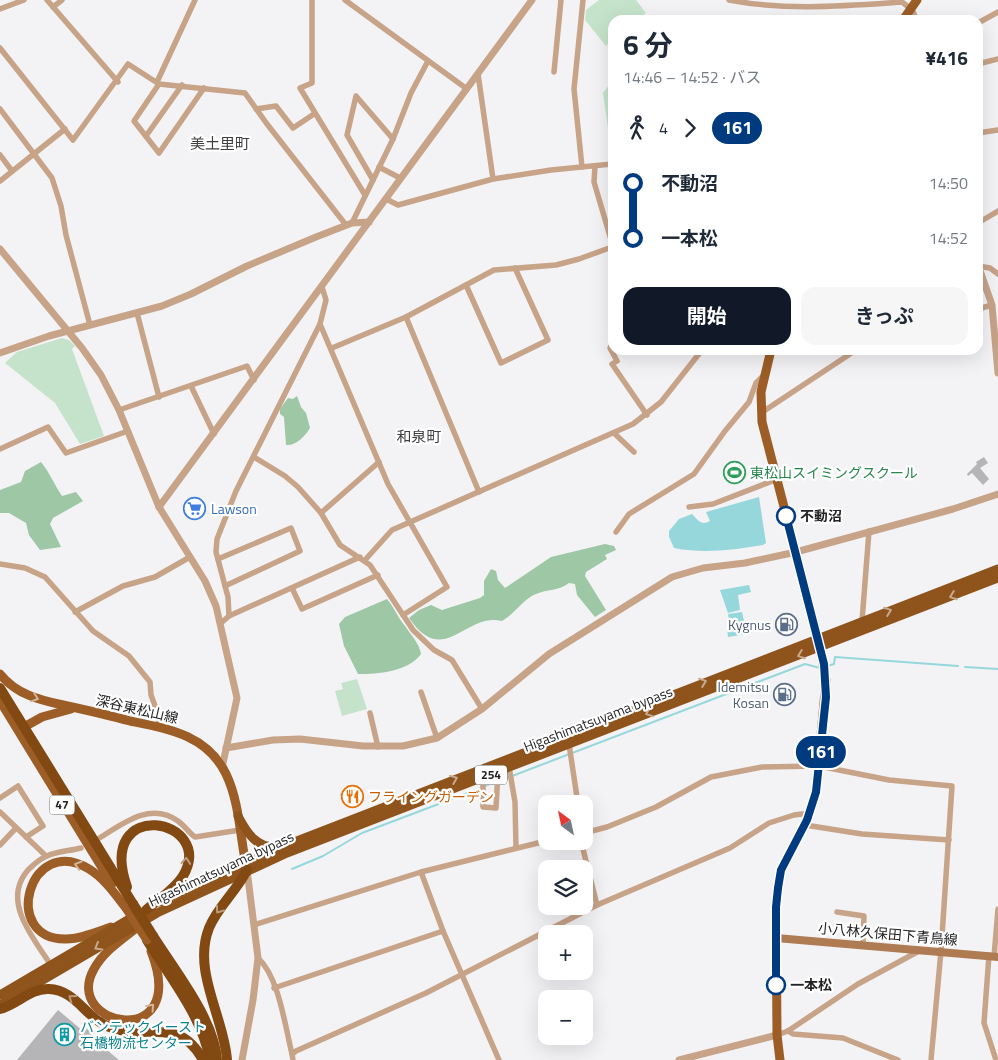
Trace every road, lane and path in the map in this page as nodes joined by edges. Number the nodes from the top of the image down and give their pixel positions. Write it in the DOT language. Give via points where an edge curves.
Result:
graph roads {
  1 [pos="24,0"];
  2 [pos="47,0"];
  3 [pos="62,0"];
  4 [pos="195,0"];
  5 [pos="312,0"];
  6 [pos="345,0"];
  7 [pos="532,0"];
  8 [pos="561,0"];
  9 [pos="583,0"];
  10 [pos="729,0"];
  11 [pos="917,0"];
  12 [pos="53,7"];
  13 [pos="0,9"];
  14 [pos="911,9"];
  15 [pos="998,12"];
  16 [pos="907,15"];
  17 [pos="914,15"];
  18 [pos="983,20"];
  19 [pos="1,52"];
  20 [pos="998,59"];
  21 [pos="428,61"];
  22 [pos="983,63"];
  23 [pos="554,72"];
  24 [pos="478,74"];
  25 [pos="118,82"];
  26 [pos="158,83"];
  27 [pos="182,86"];
  28 [pos="204,88"];
  29 [pos="467,88"];
  30 [pos="256,109"];
  31 [pos="0,110"];
  32 [pos="314,114"];
  33 [pos="64,130"];
  34 [pos="998,130"];
  35 [pos="983,132"];
  36 [pos="146,136"];
  37 [pos="393,139"];
  38 [pos="35,153"];
  39 [pos="0,155"];
  40 [pos="608,164"];
  41 [pos="595,166"];
  42 [pos="582,167"];
  43 [pos="379,168"];
  44 [pos="12,171"];
  45 [pos="400,178"];
  46 [pos="493,179"];
  47 [pos="373,180"];
  48 [pos="0,181"];
  49 [pos="365,196"];
  50 [pos="386,198"];
  51 [pos="998,211"];
  52 [pos="983,220"];
  53 [pos="369,222"];
  54 [pos="349,224"];
  55 [pos="608,229"];
  56 [pos="608,248"];
  57 [pos="0,249"];
  58 [pos="983,267"];
  59 [pos="515,268"];
  60 [pos="998,274"];
  61 [pos="983,280"];
  62 [pos="466,285"];
  63 [pos="322,287"];
  64 [pos="992,304"];
  65 [pos="983,307"];
  66 [pos="137,313"];
  67 [pos="406,317"];
  68 [pos="996,318"];
  69 [pos="320,324"];
  70 [pos="90,325"];
  71 [pos="68,331"];
  72 [pos="332,348"];
  73 [pos="0,353"];
  74 [pos="614,355"];
  75 [pos="698,355"];
  76 [pos="769,355"];
  77 [pos="849,355"];
  78 [pos="998,373"];
  79 [pos="763,376"];
  80 [pos="254,380"];
  81 [pos="190,386"];
  82 [pos="159,397"];
  83 [pos="120,410"];
  84 [pos="761,414"];
  85 [pos="647,415"];
  86 [pos="128,431"];
  87 [pos="214,434"];
  88 [pos="615,434"];
  89 [pos="0,449"];
  90 [pos="634,452"];
  91 [pos="254,457"];
  92 [pos="379,462"];
  93 [pos="776,480"];
  94 [pos="479,492"];
  95 [pos="998,494"];
  96 [pos="159,507"];
  97 [pos="689,507"];
  98 [pos="320,513"];
  99 [pos="410,522"];
  100 [pos="869,531"];
  101 [pos="616,532"];
  102 [pos="796,552"];
  103 [pos="190,558"];
  104 [pos="218,559"];
  105 [pos="362,559"];
  106 [pos="0,564"];
  107 [pos="998,569"];
  108 [pos="378,575"];
  109 [pos="998,578"];
  110 [pos="225,586"];
  111 [pos="292,588"];
  112 [pos="75,612"];
  113 [pos="403,614"];
  114 [pos="228,616"];
  115 [pos="862,621"];
  116 [pos="221,623"];
  117 [pos="819,643"];
  118 [pos="0,674"];
  119 [pos="0,688"];
  120 [pos="421,692"];
  121 [pos="0,701"];
  122 [pos="76,708"];
  123 [pos="482,710"];
  124 [pos="370,713"];
  125 [pos="24,727"];
  126 [pos="158,727"];
  127 [pos="437,738"];
  128 [pos="569,744"];
  129 [pos="378,747"];
  130 [pos="226,748"];
  131 [pos="819,766"];
  132 [pos="222,768"];
  133 [pos="509,768"];
  134 [pos="498,772"];
  135 [pos="483,777"];
  136 [pos="577,795"];
  137 [pos="0,798"];
  138 [pos="0,812"];
  139 [pos="810,813"];
  140 [pos="238,816"];
  141 [pos="805,825"];
  142 [pos="16,828"];
  143 [pos="240,830"];
  144 [pos="593,830"];
  145 [pos="26,837"];
  146 [pos="98,839"];
  147 [pos="948,840"];
  148 [pos="538,843"];
  149 [pos="0,844"];
  150 [pos="284,846"];
  151 [pos="81,848"];
  152 [pos="516,848"];
  153 [pos="583,850"];
  154 [pos="46,856"];
  155 [pos="246,866"];
  156 [pos="421,872"];
  157 [pos="596,905"];
  158 [pos="130,906"];
  159 [pos="998,909"];
  160 [pos="146,910"];
  161 [pos="837,912"];
  162 [pos="157,913"];
  163 [pos="254,925"];
  164 [pos="116,926"];
  165 [pos="443,931"];
  166 [pos="150,938"];
  167 [pos="776,938"];
  168 [pos="863,944"];
  169 [pos="921,950"];
  170 [pos="941,951"];
  171 [pos="994,956"];
  172 [pos="258,958"];
  173 [pos="50,964"];
  174 [pos="461,974"];
  175 [pos="274,988"];
  176 [pos="0,994"];
  177 [pos="0,1005"];
  178 [pos="0,1009"];
  179 [pos="788,1031"];
  180 [pos="777,1035"];
  181 [pos="292,1057"];
  182 [pos="202,1060"];
  183 [pos="210,1060"];
  184 [pos="217,1060"];
  185 [pos="227,1060"];
  186 [pos="242,1060"];
  187 [pos="499,1060"];
  188 [pos="679,1060"];
  189 [pos="780,1060"];
  190 [pos="898,1060"];
  191 [pos="930,1060"];
  192 [pos="996,1060"];
  1 -- 13 [label="street"];
  2 -- 12 [label="street"];
  3 -- 12 [label="street"];
  4 -- 26 [label="street"];
  5 -- 32 [label="street" via="312,83 300,88"];
  6 -- 21 [label="street"];
  7 -- 24 [label="street"];
  8 -- 23 [label="street"];
  9 -- 42 [label="street" via="574,89"];
  10 -- 14 [label="street" via="815,8 902,2"];
  11 -- 14 [label="main road"];
  12 -- 25 [label="street"];
  14 -- 16 [label="main road"];
  14 -- 17 [label="street"];
  15 -- 18 [label="street"];
  19 -- 33 [label="street"];
  20 -- 22 [label="street"];
  21 -- 29 [label="street"];
  21 -- 37 [label="street"];
  24 -- 29 [label="street"];
  24 -- 46 [label="street"];
  25 -- 26 [label="street" via="128,64"];
  25 -- 33 [label="street" via="73,140"];
  26 -- 27 [label="street"];
  26 -- 36 [label="street" via="134,121"];
  27 -- 28 [label="street"];
  27 -- 36 [label="street"];
  28 -- 30 [label="street" via="245,92"];
  28 -- 36 [label="street" via="159,153"];
  29 -- 45 [label="street"];
  30 -- 32 [label="street" via="276,106 293,128"];
  30 -- 54 [label="street"];
  31 -- 38 [label="street"];
  32 -- 49 [label="street"];
  33 -- 38 [label="street"];
  34 -- 35 [label="street"];
  37 -- 43 [label="street"];
  37 -- 47 [label="street" via="356,96 347,134"];
  38 -- 44 [label="street"];
  38 -- 70 [label="street" via="52,178 57,192"];
  39 -- 44 [label="street"];
  40 -- 41 [label="street"];
  41 -- 42 [label="street"];
  41 -- 55 [label="street" via="594,182"];
  42 -- 46 [label="street"];
  43 -- 45 [label="street"];
  43 -- 47 [label="street"];
  44 -- 48 [label="street"];
  45 -- 50 [label="street"];
  46 -- 50 [label="street" via="398,204"];
  47 -- 49 [label="street"];
  49 -- 54 [label="street"];
  50 -- 53 [label="street"];
  51 -- 52 [label="street"];
  53 -- 54 [label="street"];
  53 -- 63 [label="street"];
  54 -- 66 [label="street" via="247,266 182,298"];
  56 -- 59 [label="street" via="562,263"];
  57 -- 71 [label="street"];
  58 -- 60 [label="street"];
  59 -- 62 [label="street" via="494,270"];
  59 -- 62 [label="street" via="548,340 501,364"];
  61 -- 64 [label="street"];
  62 -- 67 [label="street"];
  63 -- 69 [label="street" via="326,300"];
  63 -- 80 [label="street"];
  64 -- 65 [label="street"];
  64 -- 68 [label="street"];
  66 -- 70 [label="street"];
  66 -- 82 [label="street"];
  67 -- 72 [label="street"];
  67 -- 94 [label="street"];
  68 -- 78 [label="street"];
  69 -- 72 [label="street"];
  69 -- 91 [label="street"];
  70 -- 71 [label="street"];
  71 -- 73 [label="street"];
  71 -- 83 [label="street" via="101,375"];
  72 -- 92 [label="street"];
  74 -- 85 [label="street" via="617,361 612,364"];
  75 -- 85 [label="street"];
  76 -- 79 [label="main road"];
  77 -- 84 [label="street"];
  79 -- 84 [label="main road"];
  79 -- 101 [label="street" via="756,383 749,402 694,474 629,514"];
  80 -- 81 [label="street" via="247,366"];
  80 -- 87 [label="street"];
  81 -- 82 [label="street"];
  81 -- 87 [label="street"];
  82 -- 83 [label="street"];
  83 -- 86 [label="street"];
  84 -- 93 [label="main road"];
  85 -- 88 [label="street"];
  86 -- 89 [label="street" via="66,453 48,426"];
  86 -- 96 [label="street"];
  87 -- 96 [label="street"];
  88 -- 90 [label="street"];
  88 -- 94 [label="street"];
  91 -- 98 [label="street" via="292,481"];
  91 -- 104 [label="street" via="217,540"];
  92 -- 98 [label="street"];
  92 -- 99 [label="street"];
  93 -- 97 [label="street" via="713,504"];
  93 -- 102 [label="main road"];
  94 -- 99 [label="street"];
  95 -- 100 [label="street"];
  96 -- 103 [label="street"];
  98 -- 105 [label="street" via="340,545"];
  99 -- 105 [label="street" via="389,532"];
  99 -- 113 [label="street" via="447,587"];
  100 -- 102 [label="street"];
  100 -- 115 [label="street"];
  102 -- 117 [label="main road"];
  102 -- 123 [label="street" via="703,568 662,582 549,654"];
  103 -- 112 [label="street"];
  103 -- 116 [label="street" via="211,594"];
  104 -- 110 [label="street"];
  104 -- 110 [label="street" via="291,528 300,551"];
  105 -- 108 [label="street"];
  105 -- 111 [label="street"];
  106 -- 112 [label="street" via="24,568 44,577"];
  115 -- 107 [label="highway, Higashimatsuyama bypass / 254, one-way"];
  108 -- 111 [label="street" via="302,609"];
  108 -- 113 [label="street"];
  109 -- 117 [label="highway, Higashimatsuyama bypass / 254, one-way"];
  110 -- 114 [label="street"];
  111 -- 114 [label="street"];
  112 -- 126 [label="street" via="93,630 129,656 148,677 159,718"];
  113 -- 123 [label="street" via="429,647 452,660"];
  114 -- 116 [label="street"];
  115 -- 117 [label="highway, Higashimatsuyama bypass / 254"];
  116 -- 130 [label="street" via="237,698"];
  117 -- 128 [label="highway, Higashimatsuyama bypass / 254, one-way"];
  117 -- 131 [label="main road" via="826,697"];
  150 -- 117 [label="highway, Higashimatsuyama bypass / 254, one-way"];
  118 -- 122 [label="main road, 深谷東松山線, one-way" via="26,695"];
  119 -- 125 [label="highway"];
  120 -- 127 [label="street"];
  121 -- 158 [label="main road, 47"];
  122 -- 125 [label="main road, 深谷東松山線" via="57,711"];
  122 -- 126 [label="main road, 深谷東松山線"];
  123 -- 127 [label="street"];
  124 -- 129 [label="street"];
  125 -- 158 [label="highway"];
  126 -- 132 [label="main road, 深谷東松山線" via="197,741 213,753"];
  127 -- 129 [label="street" via="402,746"];
  128 -- 133 [label="highway, Higashimatsuyama bypass / 254"];
  128 -- 136 [label="street"];
  129 -- 130 [label="street" via="300,738"];
  130 -- 132 [label="street"];
  131 -- 139 [label="main road"];
  131 -- 144 [label="street" via="762,767 728,772 701,781 656,807"];
  131 -- 147 [label="street" via="889,780 952,786"];
  132 -- 140 [label="main road, 深谷東松山線"];
  133 -- 134 [label="highway, Higashimatsuyama bypass / 254"];
  133 -- 152 [label="street" via="515,802"];
  134 -- 135 [label="highway, Higashimatsuyama bypass / 254"];
  134 -- 135 [label="street" via="496,808 483,807"];
  135 -- 155 [label="highway, Higashimatsuyama bypass / 254"];
  137 -- 145 [label="street" via="18,786 43,826"];
  138 -- 142 [label="street"];
  139 -- 141 [label="main road"];
  139 -- 157 [label="street" via="769,823 730,848"];
  140 -- 143 [label="main road, 深谷東松山線"];
  140 -- 150 [label="highway" via="257,842"];
  141 -- 147 [label="street" via="862,834"];
  141 -- 167 [label="main road" via="781,870"];
  142 -- 145 [label="street"];
  142 -- 149 [label="street"];
  143 -- 146 [label="street" via="195,837 175,819 149,813 137,816"];
  143 -- 155 [label="main road, 深谷東松山線"];
  145 -- 154 [label="street"];
  147 -- 170 [label="street"];
  148 -- 152 [label="street"];
  150 -- 155 [label="highway, Higashimatsuyama bypass / 254"];
  151 -- 154 [label="street"];
  152 -- 156 [label="street"];
  153 -- 157 [label="street"];
  154 -- 173 [label="street" via="25,874 20,882 17,901 22,920"];
  155 -- 160 [label="highway, Higashimatsuyama bypass / 254"];
  155 -- 162 [label="highway, Higashimatsuyama bypass / 254"];
  155 -- 163 [label="street"];
  155 -- 185 [label="highway, one-way" via="235,892 214,917 205,943 206,972 224,1034"];
  156 -- 163 [label="street"];
  156 -- 165 [label="street"];
  157 -- 174 [label="street"];
  160 -- 158 [label="highway, one-way" via="177,884 186,868 184,841 162,825 144,826 129,836 123,845 121,864"];
  158 -- 164 [label="main road, one-way" via="97,874 78,864 58,862 49,866 29,888 27,909 31,919 47,934 67,939"];
  158 -- 166 [label="highway, bridge"];
  159 -- 171 [label="street"];
  160 -- 164 [label="highway, Higashimatsuyama bypass / 254"];
  161 -- 168 [label="street" via="864,916"];
  162 -- 166 [label="main road, one-way" via="116,944 93,971 90,980 92,999 103,1014 130,1020 150,1011 156,1004 160,979"];
  162 -- 177 [label="highway, Higashimatsuyama bypass / 254, one-way"];
  163 -- 172 [label="street"];
  164 -- 173 [label="highway, Higashimatsuyama bypass / 254"];
  165 -- 174 [label="street"];
  165 -- 175 [label="street"];
  166 -- 183 [label="highway" via="196,1020"];
  166 -- 184 [label="highway" via="201,1014 213,1040"];
  167 -- 168 [label="main road, 小八林久保田下青鳥線"];
  167 -- 180 [label="main road"];
  168 -- 169 [label="main road, 小八林久保田下青鳥線"];
  169 -- 170 [label="main road, 小八林久保田下青鳥線"];
  169 -- 179 [label="street" via="858,984"];
  170 -- 171 [label="main road, 小八林久保田下青鳥線"];
  170 -- 191 [label="street"];
  171 -- 192 [label="street" via="984,1023"];
  172 -- 175 [label="street" via="266,966"];
  172 -- 186 [label="street"];
  173 -- 176 [label="highway, Higashimatsuyama bypass / 254"];
  174 -- 181 [label="street"];
  174 -- 187 [label="street"];
  175 -- 181 [label="street" via="284,1014"];
  182 -- 178 [label="highway, one-way" via="183,1037 163,1031 110,1028 94,1018 72,996 55,989 36,991"];
  179 -- 180 [label="street"];
  179 -- 190 [label="street" via="846,1039"];
  180 -- 188 [label="street"];
  180 -- 189 [label="main road"];
}
